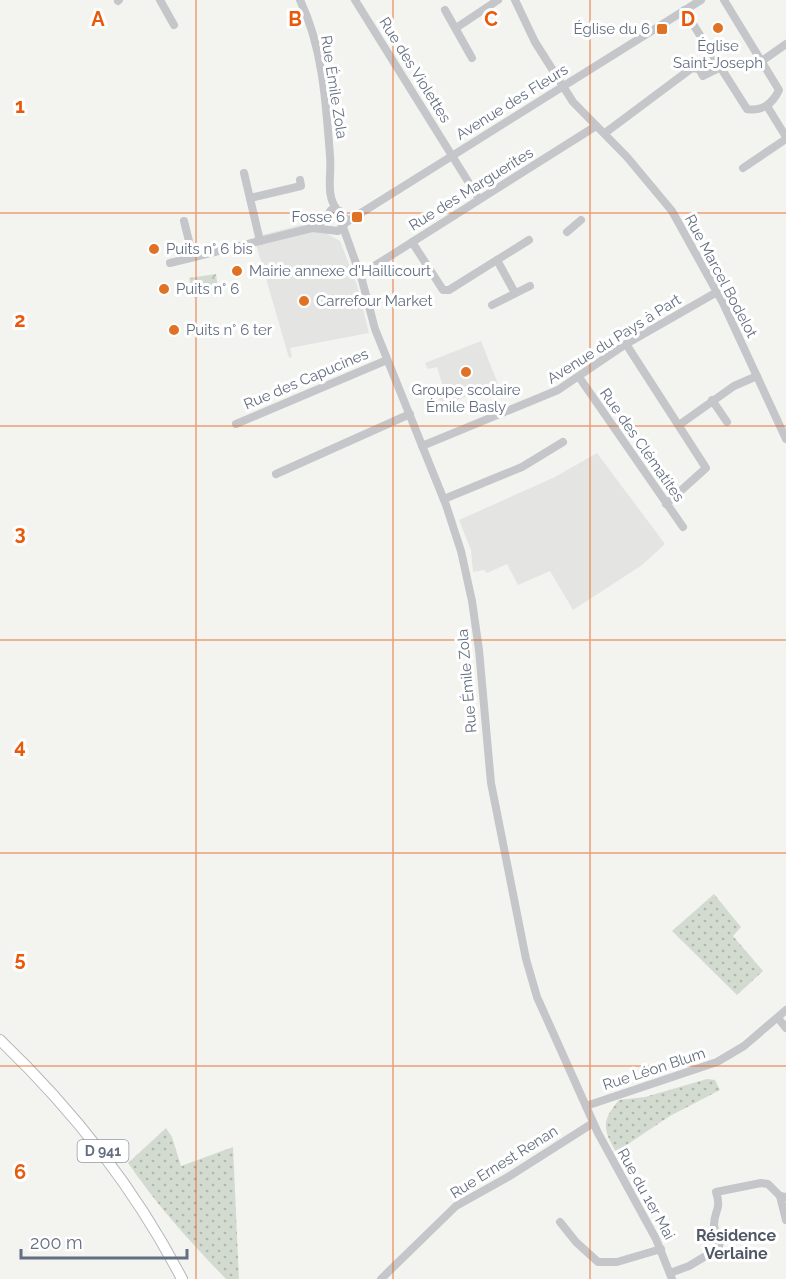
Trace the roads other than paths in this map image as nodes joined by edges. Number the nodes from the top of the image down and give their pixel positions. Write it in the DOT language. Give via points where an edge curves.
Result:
graph roads {
  1 [pos="160,0"];
  2 [pos="300,0"];
  3 [pos="355,0"];
  4 [pos="498,0"];
  5 [pos="515,0"];
  6 [pos="701,0"];
  7 [pos="724,0"];
  8 [pos="445,10"];
  9 [pos="684,10"];
  10 [pos="174,26"];
  11 [pos="456,28"];
  12 [pos="786,44"];
  13 [pos="471,58"];
  14 [pos="762,61"];
  15 [pos="721,67"];
  16 [pos="562,86"];
  17 [pos="767,106"];
  18 [pos="596,126"];
  19 [pos="605,133"];
  20 [pos="786,138"];
  21 [pos="452,155"];
  22 [pos="743,168"];
  23 [pos="244,173"];
  24 [pos="300,180"];
  25 [pos="330,180"];
  26 [pos="250,198"];
  27 [pos="479,199"];
  28 [pos="337,210"];
  29 [pos="325,217"];
  30 [pos="581,220"];
  31 [pos="184,221"];
  32 [pos="344,222"];
  33 [pos="312,228"];
  34 [pos="332,230"];
  35 [pos="567,232"];
  36 [pos="529,240"];
  37 [pos="260,241"];
  38 [pos="412,242"];
  39 [pos="348,243"];
  40 [pos="192,257"];
  41 [pos="497,260"];
  42 [pos="170,263"];
  43 [pos="359,272"];
  44 [pos="530,286"];
  45 [pos="717,292"];
  46 [pos="515,293"];
  47 [pos="492,305"];
  48 [pos="626,344"];
  49 [pos="387,360"];
  50 [pos="757,376"];
  51 [pos="579,377"];
  52 [pos="712,400"];
  53 [pos="410,414"];
  54 [pos="727,422"];
  55 [pos="236,424"];
  56 [pos="679,424"];
  57 [pos="786,440"];
  58 [pos="563,442"];
  59 [pos="422,446"];
  60 [pos="276,474"];
  61 [pos="444,499"];
  62 [pos="666,504"];
  63 [pos="683,527"];
  64 [pos="786,1010"];
  65 [pos="778,1018"];
  66 [pos="786,1028"];
  67 [pos="0,1040"];
  68 [pos="586,1106"];
  69 [pos="593,1123"];
  70 [pos="783,1196"];
  71 [pos="786,1220"];
  72 [pos="560,1222"];
  73 [pos="661,1249"];
  74 [pos="671,1276"];
  75 [pos="182,1279"];
  76 [pos="381,1279"];
  1 -- 10 [label="street"];
  2 -- 25 [label="street, Rue Émile Zola" via="319,60"];
  3 -- 21 [label="street, Rue des Violettes"];
  4 -- 11 [label="street"];
  5 -- 16 [label="street, Rue Marcel Bodelot"];
  6 -- 9 [label="street, Avenue des Fleurs"];
  7 -- 14 [label="street"];
  8 -- 11 [label="street"];
  9 -- 15 [label="street"];
  9 -- 16 [label="street, Avenue des Fleurs"];
  11 -- 13 [label="street"];
  12 -- 14 [label="street"];
  14 -- 17 [label="street" via="779,90"];
  15 -- 17 [label="street" via="747,109"];
  15 -- 19 [label="street" via="703,76 693,68"];
  16 -- 18 [label="street, Rue Marcel Bodelot"];
  16 -- 21 [label="street, Avenue des Fleurs"];
  17 -- 20 [label="street"];
  18 -- 19 [label="street, Rue Marcel Bodelot"];
  18 -- 27 [label="street, Rue des Marguerites"];
  19 -- 45 [label="street, Rue Marcel Bodelot" via="672,211"];
  20 -- 22 [label="street"];
  21 -- 27 [label="street, Rue des Violettes"];
  21 -- 32 [label="street, Avenue des Fleurs"];
  23 -- 26 [label="street"];
  24 -- 26 [label="street" via="301,186"];
  25 -- 28 [label="street, Rue Émile Zola" via="331,202"];
  25 -- 29 [label="street, Rue Émile Zola"];
  26 -- 37 [label="street"];
  27 -- 38 [label="street, Rue des Marguerites"];
  28 -- 29 [label="street"];
  28 -- 32 [label="street"];
  29 -- 33 [label="street"];
  29 -- 34 [label="street"];
  30 -- 35 [label="street"];
  31 -- 40 [label="street"];
  32 -- 34 [label="street"];
  32 -- 39 [label="street, Rue Émile Zola"];
  33 -- 34 [label="street"];
  33 -- 37 [label="street"];
  34 -- 39 [label="street, Rue Émile Zola"];
  36 -- 41 [label="street"];
  37 -- 40 [label="street"];
  38 -- 41 [label="street" via="443,290"];
  38 -- 43 [label="street, Rue des Marguerites"];
  39 -- 43 [label="street, Rue Émile Zola"];
  40 -- 42 [label="street"];
  41 -- 46 [label="street"];
  43 -- 49 [label="street, Rue Émile Zola"];
  44 -- 46 [label="street"];
  45 -- 48 [label="street, Avenue du Pays à Part"];
  45 -- 50 [label="street, Rue Marcel Bodelot"];
  46 -- 47 [label="street"];
  48 -- 51 [label="street, Avenue du Pays à Part"];
  48 -- 56 [label="street"];
  49 -- 53 [label="street, Rue Émile Zola"];
  49 -- 55 [label="street, Rue des Capucines"];
  50 -- 52 [label="street"];
  50 -- 57 [label="street, Rue Marcel Bodelot"];
  51 -- 59 [label="street, Avenue du Pays à Part" via="548,396"];
  51 -- 62 [label="street, Rue des Clématites"];
  52 -- 54 [label="street"];
  52 -- 56 [label="street"];
  53 -- 59 [label="street, Rue Émile Zola"];
  53 -- 60 [label="street"];
  56 -- 62 [label="street" via="706,468"];
  58 -- 61 [label="street" via="522,467"];
  59 -- 61 [label="street, Rue Émile Zola"];
  61 -- 68 [label="street, Rue Émile Zola" via="472,601 491,783 526,959 537,997"];
  62 -- 63 [label="street, Rue des Clématites"];
  64 -- 65 [label="street, Rue Léon Blum"];
  65 -- 66 [label="street"];
  65 -- 68 [label="street, Rue Léon Blum" via="717,1062"];
  67 -- 75 [label="main road, D 941" via="60,1100 110,1161 164,1242"];
  68 -- 69 [label="street, Rue Émile Zola"];
  69 -- 73 [label="street, Rue du 1er Mai"];
  69 -- 76 [label="street, Rue Ernest Renan" via="456,1206"];
  70 -- 71 [label="street"];
  70 -- 74 [label="street" via="761,1183 716,1192 720,1204 714,1225 721,1241 719,1248"];
  72 -- 73 [label="street" via="598,1262 617,1262"];
  73 -- 74 [label="street, Rue du 1er Mai"];
}
